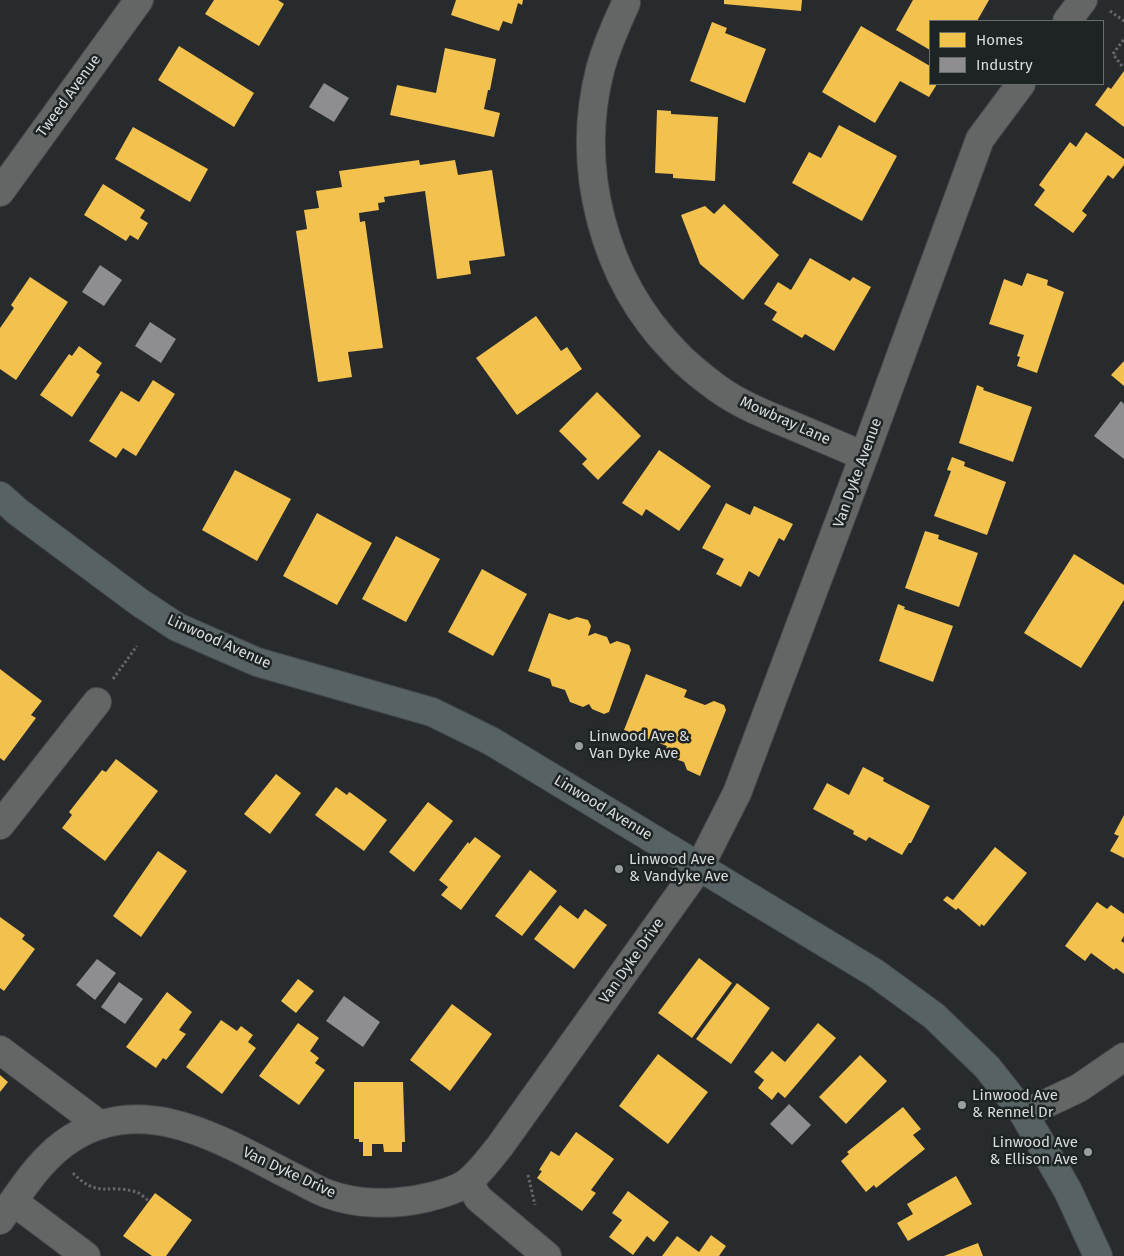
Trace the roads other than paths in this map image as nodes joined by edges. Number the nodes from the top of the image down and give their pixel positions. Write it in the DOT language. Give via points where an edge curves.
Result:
graph roads {
  1 [pos="139,0"];
  2 [pos="626,4"];
  3 [pos="1094,4"];
  4 [pos="1069,20"];
  5 [pos="1020,85"];
  6 [pos="0,192"];
  7 [pos="864,456"];
  8 [pos="0,496"];
  9 [pos="97,702"];
  10 [pos="0,826"];
  11 [pos="700,866"];
  12 [pos="0,1050"];
  13 [pos="1124,1057"];
  14 [pos="1024,1114"];
  15 [pos="100,1125"];
  16 [pos="470,1182"];
  17 [pos="7,1211"];
  18 [pos="86,1256"];
  19 [pos="547,1256"];
  20 [pos="1098,1256"];
  1 -- 6 [label="street, Tweed Avenue"];
  2 -- 7 [label="street, Mowbray Lane" via="600,70 591,156 596,200 608,245 624,281 647,318 674,351 718,388 755,410"];
  3 -- 4 [label="street"];
  5 -- 7 [label="street, Van Dyke Avenue" via="980,139"];
  7 -- 11 [label="street, Van Dyke Avenue" via="737,793"];
  8 -- 11 [label="main road, Linwood Avenue" via="139,602 177,627 257,662 432,712 491,741"];
  9 -- 10 [label="street"];
  11 -- 14 [label="main road, Linwood Avenue" via="875,973 934,1016 987,1067"];
  11 -- 16 [label="street, Van Dyke Drive" via="500,1146"];
  12 -- 15 [label="street"];
  13 -- 14 [label="street" via="1079,1088"];
  14 -- 20 [label="main road, Linwood Avenue" via="1068,1191"];
  15 -- 16 [label="street, Van Dyke Drive" via="138,1119 161,1120 192,1128 328,1194 356,1201 415,1200 443,1194"];
  15 -- 17 [label="street, Van Dyke Drive" via="72,1138 47,1157"];
  16 -- 19 [label="street" via="478,1198"];
  17 -- 18 [label="street"];
}
